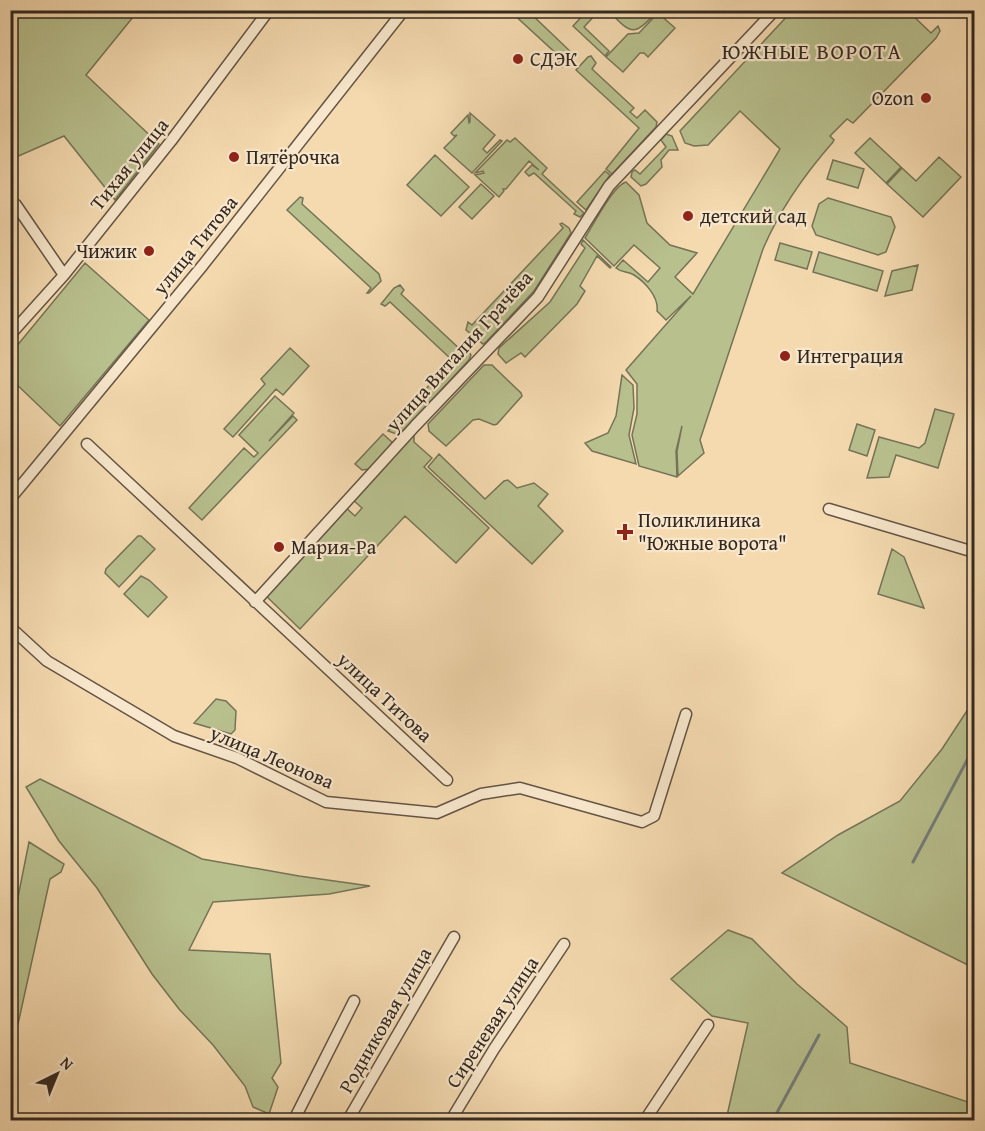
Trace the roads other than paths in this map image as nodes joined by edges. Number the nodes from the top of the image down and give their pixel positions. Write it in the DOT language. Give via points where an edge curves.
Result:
graph roads {
  1 [pos="269,10"];
  2 [pos="404,10"];
  3 [pos="776,10"];
  4 [pos="10,201"];
  5 [pos="64,275"];
  6 [pos="10,335"];
  7 [pos="87,444"];
  8 [pos="10,499"];
  9 [pos="830,509"];
  10 [pos="975,552"];
  11 [pos="255,602"];
  12 [pos="10,627"];
  13 [pos="686,714"];
  14 [pos="447,780"];
  15 [pos="454,937"];
  16 [pos="564,944"];
  17 [pos="354,1001"];
  18 [pos="708,1025"];
  19 [pos="10,1117"];
  20 [pos="16,1120"];
  21 [pos="294,1120"];
  22 [pos="348,1120"];
  23 [pos="452,1120"];
  24 [pos="645,1120"];
  1 -- 5 [label="street, Тихая улица"];
  2 -- 8 [label="street, улица Титова" via="203,265"];
  3 -- 11 [label="street, улица Виталия Грачёва" via="609,186 538,297"];
  4 -- 5 [label="street"];
  5 -- 6 [label="street, Тихая улица"];
  7 -- 11 [label="street, улица Титова"];
  9 -- 10 [label="street"];
  11 -- 14 [label="street, улица Титова"];
  12 -- 13 [label="street, улица Леонова" via="47,661 174,736 237,758 326,802 437,813 481,794 520,788 642,822 654,816"];
  15 -- 22 [label="street, Родниковая улица"];
  16 -- 23 [label="street, Сиреневая улица"];
  17 -- 21 [label="street"];
  18 -- 24 [label="street"];
  19 -- 20 [label="street"];
}
